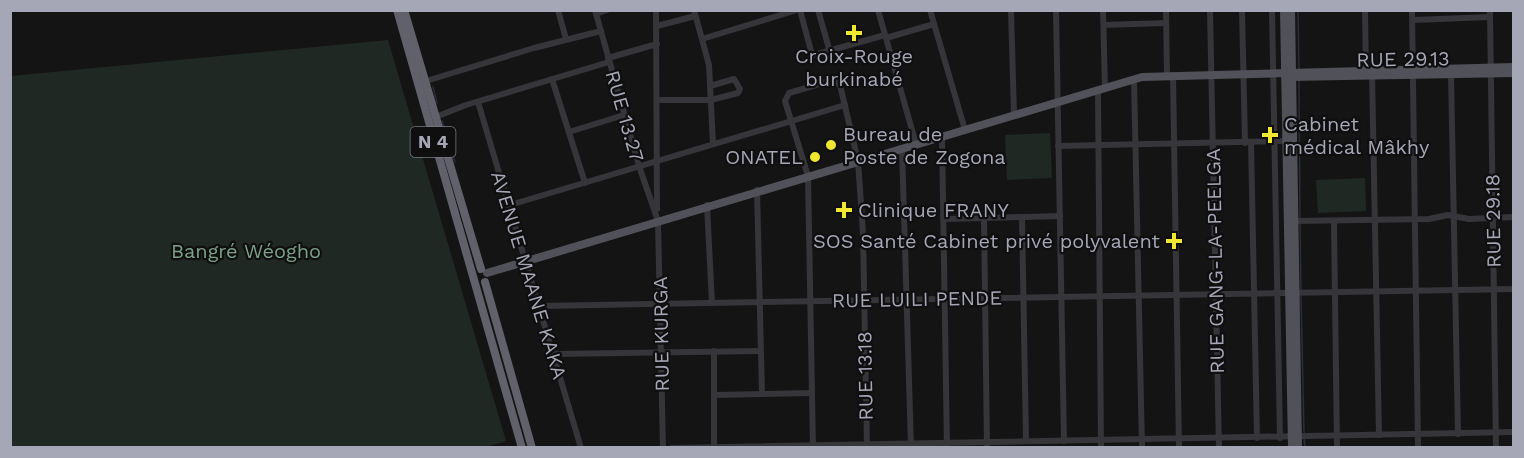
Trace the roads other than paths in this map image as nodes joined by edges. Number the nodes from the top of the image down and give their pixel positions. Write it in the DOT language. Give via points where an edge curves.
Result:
graph roads {
  1 [pos="397,10"];
  2 [pos="404,10"];
  3 [pos="558,10"];
  4 [pos="607,10"];
  5 [pos="656,10"];
  6 [pos="799,10"];
  7 [pos="818,10"];
  8 [pos="878,10"];
  9 [pos="930,10"];
  10 [pos="1011,10"];
  11 [pos="1056,10"];
  12 [pos="1103,10"];
  13 [pos="1166,10"];
  14 [pos="1210,10"];
  15 [pos="1242,10"];
  16 [pos="1272,10"];
  17 [pos="1284,10"];
  18 [pos="1291,10"];
  19 [pos="1365,10"];
  20 [pos="1412,10"];
  21 [pos="1450,10"];
  22 [pos="596,12"];
  23 [pos="695,13"];
  24 [pos="1480,14"];
  25 [pos="1490,14"];
  26 [pos="1450,19"];
  27 [pos="1413,20"];
  28 [pos="1166,23"];
  29 [pos="934,24"];
  30 [pos="1104,25"];
  31 [pos="657,26"];
  32 [pos="601,32"];
  33 [pos="886,37"];
  34 [pos="566,39"];
  35 [pos="702,39"];
  36 [pos="657,44"];
  37 [pos="830,52"];
  38 [pos="608,60"];
  39 [pos="1514,67"];
  40 [pos="1492,70"];
  41 [pos="1413,72"];
  42 [pos="1369,73"];
  43 [pos="1514,73"];
  44 [pos="1285,74"];
  45 [pos="1451,74"];
  46 [pos="1170,75"];
  47 [pos="1211,75"];
  48 [pos="1244,75"];
  49 [pos="552,79"];
  50 [pos="1134,80"];
  51 [pos="426,81"];
  52 [pos="710,86"];
  53 [pos="1101,90"];
  54 [pos="658,100"];
  55 [pos="711,100"];
  56 [pos="478,102"];
  57 [pos="1058,102"];
  58 [pos="845,105"];
  59 [pos="436,115"];
  60 [pos="624,115"];
  61 [pos="1014,115"];
  62 [pos="791,121"];
  63 [pos="427,123"];
  64 [pos="965,130"];
  65 [pos="568,132"];
  66 [pos="942,137"];
  67 [pos="1286,141"];
  68 [pos="1248,142"];
  69 [pos="1275,142"];
  70 [pos="1174,143"];
  71 [pos="713,144"];
  72 [pos="916,144"];
  73 [pos="1136,144"];
  74 [pos="1212,144"];
  75 [pos="1097,145"];
  76 [pos="1058,146"];
  77 [pos="903,148"];
  78 [pos="658,161"];
  79 [pos="858,161"];
  80 [pos="639,166"];
  81 [pos="807,176"];
  82 [pos="585,183"];
  83 [pos="757,190"];
  84 [pos="510,205"];
  85 [pos="707,206"];
  86 [pos="1060,216"];
  87 [pos="1454,216"];
  88 [pos="658,217"];
  89 [pos="1514,217"];
  90 [pos="984,218"];
  91 [pos="1022,218"];
  92 [pos="1493,218"];
  93 [pos="945,219"];
  94 [pos="1374,219"];
  95 [pos="1415,219"];
  96 [pos="1294,221"];
  97 [pos="1334,221"];
  98 [pos="526,261"];
  99 [pos="484,274"];
  100 [pos="472,277"];
  101 [pos="1494,289"];
  102 [pos="1514,289"];
  103 [pos="1416,290"];
  104 [pos="1456,290"];
  105 [pos="1292,291"];
  106 [pos="1376,291"];
  107 [pos="1255,292"];
  108 [pos="1278,292"];
  109 [pos="1336,292"];
  110 [pos="1175,293"];
  111 [pos="1216,293"];
  112 [pos="1100,295"];
  113 [pos="1138,295"];
  114 [pos="1062,296"];
  115 [pos="985,297"];
  116 [pos="1024,297"];
  117 [pos="947,298"];
  118 [pos="909,299"];
  119 [pos="864,300"];
  120 [pos="809,301"];
  121 [pos="760,302"];
  122 [pos="712,303"];
  123 [pos="660,304"];
  124 [pos="539,306"];
  125 [pos="714,351"];
  126 [pos="760,351"];
  127 [pos="661,352"];
  128 [pos="553,354"];
  129 [pos="812,393"];
  130 [pos="762,394"];
  131 [pos="714,395"];
  132 [pos="1496,432"];
  133 [pos="1514,432"];
  134 [pos="1458,434"];
  135 [pos="1378,435"];
  136 [pos="1418,435"];
  137 [pos="1337,437"];
  138 [pos="1219,438"];
  139 [pos="1257,438"];
  140 [pos="1280,438"];
  141 [pos="1295,438"];
  142 [pos="1179,439"];
  143 [pos="1142,440"];
  144 [pos="1064,441"];
  145 [pos="1029,443"];
  146 [pos="1101,444"];
  147 [pos="911,445"];
  148 [pos="947,445"];
  149 [pos="987,445"];
  150 [pos="813,446"];
  151 [pos="867,446"];
  152 [pos="522,447"];
  153 [pos="532,447"];
  154 [pos="581,447"];
  155 [pos="663,447"];
  156 [pos="672,447"];
  157 [pos="714,447"];
  158 [pos="763,447"];
  159 [pos="1142,447"];
  160 [pos="1179,447"];
  161 [pos="1219,447"];
  162 [pos="1292,447"];
  163 [pos="1298,447"];
  164 [pos="1337,447"];
  165 [pos="1418,447"];
  166 [pos="1496,447"];
  1 -- 63 [label="highway, N 4"];
  2 -- 51 [label="highway, N 4"];
  3 -- 34 [label="street"];
  4 -- 22 [label="street"];
  5 -- 31 [label="street, RUE KURGA"];
  6 -- 35 [label="street"];
  6 -- 37 [label="street" via="811,53"];
  7 -- 37 [label="street"];
  8 -- 33 [label="street"];
  9 -- 29 [label="street"];
  10 -- 61 [label="street"];
  11 -- 57 [label="street"];
  12 -- 30 [label="street"];
  13 -- 28 [label="street"];
  14 -- 47 [label="street, RUE GANG-LA-PEELGA"];
  15 -- 48 [label="street"];
  16 -- 44 [label="street"];
  17 -- 44 [label="main road"];
  18 -- 44 [label="main road"];
  19 -- 42 [label="street"];
  20 -- 27 [label="street"];
  21 -- 26 [label="street"];
  22 -- 32 [label="street, RUE 13.27"];
  23 -- 31 [label="street"];
  23 -- 35 [label="street"];
  24 -- 25 [label="street"];
  24 -- 26 [label="street"];
  25 -- 40 [label="street, RUE 29.18"];
  26 -- 27 [label="street"];
  27 -- 41 [label="street"];
  28 -- 30 [label="street"];
  28 -- 46 [label="street"];
  29 -- 33 [label="street"];
  29 -- 64 [label="street"];
  30 -- 53 [label="street"];
  31 -- 36 [label="street, RUE KURGA"];
  32 -- 34 [label="street"];
  32 -- 38 [label="street, RUE 13.27"];
  33 -- 37 [label="street"];
  33 -- 72 [label="street"];
  34 -- 51 [label="street"];
  35 -- 52 [label="street"];
  36 -- 38 [label="street"];
  36 -- 54 [label="street, RUE KURGA"];
  38 -- 49 [label="street"];
  38 -- 60 [label="street, RUE 13.27"];
  39 -- 40 [label="main road"];
  40 -- 41 [label="main road"];
  40 -- 43 [label="main road, RUE 29.13"];
  40 -- 45 [label="main road, RUE 29.13"];
  40 -- 92 [label="street, RUE 29.18"];
  41 -- 42 [label="main road"];
  41 -- 45 [label="main road, RUE 29.13"];
  41 -- 95 [label="street"];
  42 -- 44 [label="main road"];
  42 -- 94 [label="street"];
  44 -- 48 [label="main road"];
  44 -- 67 [label="main road"];
  44 -- 69 [label="street"];
  44 -- 96 [label="main road"];
  45 -- 87 [label="street"];
  46 -- 47 [label="main road"];
  46 -- 50 [label="main road"];
  46 -- 70 [label="street"];
  47 -- 48 [label="main road"];
  47 -- 74 [label="street, RUE GANG-LA-PEELGA"];
  48 -- 68 [label="street"];
  49 -- 56 [label="street"];
  49 -- 65 [label="street"];
  50 -- 53 [label="main road"];
  50 -- 73 [label="street"];
  51 -- 59 [label="highway, N 4"];
  52 -- 55 [label="street"];
  52 -- 55 [label="street" via="734,79 740,89 738,93"];
  53 -- 57 [label="main road"];
  53 -- 75 [label="street"];
  54 -- 55 [label="street"];
  54 -- 78 [label="street, RUE KURGA"];
  55 -- 71 [label="street"];
  56 -- 59 [label="street"];
  56 -- 84 [label="street, AVENUE MAANE KAKA"];
  57 -- 61 [label="main road"];
  57 -- 76 [label="street"];
  58 -- 62 [label="street"];
  58 -- 62 [label="street, RUE 13.18" via="840,85 830,81 789,93 785,101"];
  58 -- 79 [label="street, RUE 13.18"];
  59 -- 63 [label="street"];
  59 -- 99 [label="highway, N 4"];
  60 -- 65 [label="street"];
  60 -- 80 [label="street, RUE 13.27"];
  61 -- 64 [label="main road"];
  62 -- 71 [label="street"];
  62 -- 81 [label="street"];
  63 -- 100 [label="highway, N 4"];
  64 -- 66 [label="main road"];
  65 -- 82 [label="street"];
  66 -- 72 [label="main road"];
  66 -- 93 [label="street"];
  67 -- 69 [label="street"];
  67 -- 105 [label="main road"];
  68 -- 69 [label="street"];
  68 -- 74 [label="street"];
  68 -- 107 [label="street"];
  69 -- 108 [label="street"];
  70 -- 73 [label="street"];
  70 -- 74 [label="street"];
  70 -- 110 [label="street"];
  71 -- 78 [label="street"];
  72 -- 77 [label="main road"];
  73 -- 75 [label="street"];
  73 -- 113 [label="street"];
  74 -- 111 [label="street, RUE GANG-LA-PEELGA"];
  75 -- 76 [label="street"];
  75 -- 112 [label="street"];
  76 -- 86 [label="street"];
  77 -- 79 [label="main road"];
  77 -- 118 [label="street"];
  78 -- 80 [label="street"];
  78 -- 88 [label="street, RUE KURGA"];
  79 -- 81 [label="main road"];
  79 -- 119 [label="street, RUE 13.18"];
  80 -- 82 [label="street"];
  80 -- 88 [label="street, RUE 13.27"];
  81 -- 83 [label="main road"];
  81 -- 120 [label="street"];
  82 -- 84 [label="street"];
  83 -- 85 [label="main road"];
  83 -- 121 [label="street"];
  84 -- 98 [label="street, AVENUE MAANE KAKA"];
  85 -- 88 [label="main road"];
  85 -- 122 [label="street"];
  86 -- 91 [label="street"];
  86 -- 114 [label="street"];
  87 -- 92 [label="street"];
  87 -- 95 [label="street"];
  87 -- 104 [label="street"];
  88 -- 98 [label="main road"];
  88 -- 123 [label="street, RUE KURGA"];
  89 -- 92 [label="street"];
  90 -- 91 [label="street"];
  90 -- 93 [label="street"];
  90 -- 115 [label="street"];
  91 -- 116 [label="street"];
  92 -- 101 [label="street, RUE 29.18"];
  93 -- 117 [label="street"];
  94 -- 95 [label="street"];
  94 -- 97 [label="street"];
  94 -- 106 [label="street"];
  95 -- 103 [label="street"];
  96 -- 97 [label="street"];
  96 -- 105 [label="main road"];
  97 -- 109 [label="street"];
  98 -- 99 [label="main road"];
  98 -- 124 [label="street, AVENUE MAANE KAKA"];
  99 -- 100 [label="highway"];
  99 -- 100 [label="highway" via="480,284"];
  99 -- 153 [label="highway, N 4"];
  100 -- 152 [label="highway, N 4"];
  101 -- 102 [label="street, RUE LUILI PENDE"];
  101 -- 104 [label="street, RUE LUILI PENDE"];
  101 -- 132 [label="street, RUE 29.18"];
  103 -- 104 [label="street, RUE LUILI PENDE"];
  103 -- 106 [label="street, RUE LUILI PENDE"];
  103 -- 136 [label="street"];
  104 -- 134 [label="street"];
  105 -- 108 [label="street, RUE LUILI PENDE"];
  105 -- 109 [label="street, RUE LUILI PENDE"];
  105 -- 141 [label="main road"];
  106 -- 109 [label="street, RUE LUILI PENDE"];
  106 -- 135 [label="street"];
  107 -- 108 [label="street, RUE LUILI PENDE"];
  107 -- 111 [label="street, RUE LUILI PENDE"];
  107 -- 139 [label="street"];
  108 -- 140 [label="street"];
  109 -- 137 [label="street"];
  110 -- 111 [label="street, RUE LUILI PENDE"];
  110 -- 113 [label="street, RUE LUILI PENDE"];
  110 -- 142 [label="street"];
  111 -- 138 [label="street, RUE GANG-LA-PEELGA"];
  112 -- 113 [label="street, RUE LUILI PENDE"];
  112 -- 114 [label="street, RUE LUILI PENDE"];
  112 -- 146 [label="street"];
  113 -- 143 [label="street"];
  114 -- 116 [label="street, RUE LUILI PENDE"];
  114 -- 144 [label="street"];
  115 -- 116 [label="street, RUE LUILI PENDE"];
  115 -- 117 [label="street, RUE LUILI PENDE"];
  115 -- 149 [label="street"];
  116 -- 145 [label="street"];
  117 -- 118 [label="street, RUE LUILI PENDE"];
  117 -- 148 [label="street"];
  118 -- 119 [label="street, RUE LUILI PENDE"];
  118 -- 147 [label="street"];
  119 -- 120 [label="street, RUE LUILI PENDE"];
  119 -- 151 [label="street, RUE 13.18"];
  120 -- 121 [label="street, RUE LUILI PENDE"];
  120 -- 129 [label="street"];
  121 -- 122 [label="street, RUE LUILI PENDE"];
  121 -- 126 [label="street"];
  122 -- 123 [label="street, RUE LUILI PENDE"];
  123 -- 124 [label="street, RUE LUILI PENDE"];
  123 -- 127 [label="street, RUE KURGA"];
  124 -- 128 [label="street, AVENUE MAANE KAKA"];
  125 -- 126 [label="street"];
  125 -- 127 [label="street"];
  125 -- 131 [label="street"];
  126 -- 130 [label="street"];
  127 -- 128 [label="street"];
  127 -- 155 [label="street, RUE KURGA"];
  128 -- 154 [label="street, AVENUE MAANE KAKA"];
  129 -- 130 [label="street"];
  129 -- 150 [label="street"];
  130 -- 131 [label="street"];
  131 -- 157 [label="street"];
  132 -- 133 [label="street"];
  132 -- 134 [label="street"];
  132 -- 166 [label="street, RUE 29.18"];
  134 -- 136 [label="street"];
  135 -- 136 [label="street"];
  135 -- 137 [label="street"];
  136 -- 165 [label="street"];
  137 -- 141 [label="street"];
  137 -- 164 [label="street"];
  138 -- 139 [label="street"];
  138 -- 142 [label="street"];
  138 -- 161 [label="street, RUE GANG-LA-PEELGA"];
  139 -- 140 [label="street"];
  140 -- 141 [label="street"];
  141 -- 162 [label="main road"];
  141 -- 163 [label="main road"];
  142 -- 143 [label="street"];
  142 -- 160 [label="street"];
  143 -- 146 [label="street"];
  143 -- 159 [label="street"];
  144 -- 145 [label="street"];
  144 -- 146 [label="street"];
  145 -- 149 [label="street"];
  147 -- 148 [label="street"];
  147 -- 151 [label="street"];
  148 -- 149 [label="street"];
  150 -- 151 [label="street"];
  150 -- 158 [label="street"];
  156 -- 157 [label="street"];
  157 -- 158 [label="street"];
}
